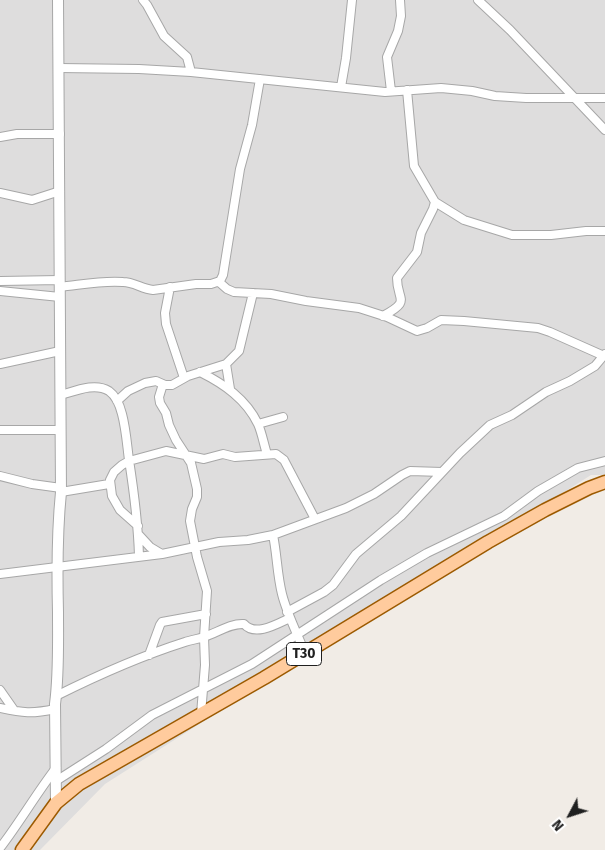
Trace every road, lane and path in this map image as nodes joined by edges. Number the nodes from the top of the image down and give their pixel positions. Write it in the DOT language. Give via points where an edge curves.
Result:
graph roads {
  1 [pos="143,0"];
  2 [pos="352,0"];
  3 [pos="400,0"];
  4 [pos="478,0"];
  5 [pos="57,1"];
  6 [pos="59,68"];
  7 [pos="191,72"];
  8 [pos="260,79"];
  9 [pos="341,87"];
  10 [pos="407,90"];
  11 [pos="391,91"];
  12 [pos="605,98"];
  13 [pos="575,99"];
  14 [pos="605,130"];
  15 [pos="60,134"];
  16 [pos="0,137"];
  17 [pos="60,191"];
  18 [pos="0,194"];
  19 [pos="435,202"];
  20 [pos="605,231"];
  21 [pos="0,281"];
  22 [pos="219,282"];
  23 [pos="170,287"];
  24 [pos="60,288"];
  25 [pos="0,291"];
  26 [pos="252,293"];
  27 [pos="383,316"];
  28 [pos="60,351"];
  29 [pos="604,355"];
  30 [pos="0,364"];
  31 [pos="226,364"];
  32 [pos="200,372"];
  33 [pos="184,378"];
  34 [pos="163,384"];
  35 [pos="230,389"];
  36 [pos="61,395"];
  37 [pos="117,400"];
  38 [pos="283,417"];
  39 [pos="258,424"];
  40 [pos="0,430"];
  41 [pos="61,430"];
  42 [pos="267,454"];
  43 [pos="188,456"];
  44 [pos="129,461"];
  45 [pos="605,461"];
  46 [pos="442,472"];
  47 [pos="0,476"];
  48 [pos="605,482"];
  49 [pos="110,484"];
  50 [pos="61,490"];
  51 [pos="315,519"];
  52 [pos="138,530"];
  53 [pos="272,535"];
  54 [pos="195,547"];
  55 [pos="162,554"];
  56 [pos="138,556"];
  57 [pos="57,567"];
  58 [pos="0,574"];
  59 [pos="206,614"];
  60 [pos="288,615"];
  61 [pos="298,635"];
  62 [pos="204,637"];
  63 [pos="305,653"];
  64 [pos="149,655"];
  65 [pos="204,689"];
  66 [pos="0,690"];
  67 [pos="56,696"];
  68 [pos="0,708"];
  69 [pos="55,709"];
  70 [pos="14,710"];
  71 [pos="201,714"];
  72 [pos="56,768"];
  73 [pos="56,781"];
  74 [pos="56,804"];
  75 [pos="0,848"];
  76 [pos="22,850"];
  1 -- 7 [label="street" via="164,36 187,57"];
  2 -- 9 [label="street"];
  3 -- 11 [label="street" via="398,31 387,57"];
  4 -- 13 [label="street"];
  5 -- 6 [label="street"];
  6 -- 7 [label="street"];
  6 -- 15 [label="street"];
  7 -- 8 [label="street"];
  8 -- 9 [label="street"];
  8 -- 22 [label="street" via="240,169 223,276"];
  9 -- 11 [label="street"];
  10 -- 11 [label="street"];
  10 -- 13 [label="street" via="441,88 495,96"];
  10 -- 19 [label="street" via="414,166"];
  12 -- 13 [label="street"];
  13 -- 14 [label="street"];
  15 -- 16 [label="street"];
  15 -- 17 [label="street"];
  17 -- 18 [label="street" via="32,200"];
  17 -- 24 [label="street"];
  19 -- 20 [label="street" via="464,220 512,235"];
  19 -- 27 [label="street" via="421,233 417,252 397,278 400,304"];
  21 -- 24 [label="street"];
  22 -- 23 [label="street"];
  22 -- 26 [label="street" via="230,291"];
  23 -- 24 [label="street" via="146,290 123,282"];
  23 -- 33 [label="street" via="166,324"];
  24 -- 25 [label="street"];
  24 -- 28 [label="street"];
  26 -- 27 [label="street" via="359,308"];
  26 -- 31 [label="street" via="239,351"];
  27 -- 29 [label="street" via="417,330 441,320 538,328"];
  28 -- 30 [label="street"];
  28 -- 36 [label="street"];
  29 -- 46 [label="street" via="595,366 490,425"];
  31 -- 32 [label="street"];
  31 -- 35 [label="street"];
  32 -- 33 [label="street"];
  32 -- 35 [label="street"];
  33 -- 34 [label="street" via="172,385"];
  34 -- 37 [label="street" via="156,381 145,383"];
  34 -- 43 [label="street" via="158,397 160,403 176,440"];
  35 -- 39 [label="street"];
  36 -- 37 [label="street" via="100,387"];
  36 -- 41 [label="street"];
  37 -- 44 [label="street"];
  38 -- 39 [label="street"];
  39 -- 42 [label="street"];
  40 -- 41 [label="street"];
  41 -- 50 [label="street"];
  42 -- 43 [label="street" via="235,457 223,454 204,459"];
  42 -- 51 [label="street" via="276,454 284,460"];
  43 -- 44 [label="street" via="166,452"];
  43 -- 54 [label="street" via="198,494 190,515"];
  44 -- 49 [label="street" via="114,472"];
  44 -- 52 [label="street"];
  45 -- 61 [label="street" via="578,468 504,516 427,553"];
  46 -- 51 [label="street" via="410,471 354,505"];
  46 -- 60 [label="street" via="400,516 356,554 333,585"];
  47 -- 50 [label="street"];
  48 -- 63 [label="main road, T30" via="488,542"];
  49 -- 50 [label="street"];
  49 -- 52 [label="street" via="117,505"];
  50 -- 57 [label="street"];
  51 -- 53 [label="street"];
  52 -- 55 [label="street" via="150,547"];
  52 -- 56 [label="street"];
  53 -- 54 [label="street"];
  53 -- 60 [label="street"];
  54 -- 55 [label="street"];
  54 -- 59 [label="street" via="207,586"];
  55 -- 56 [label="street"];
  56 -- 57 [label="street"];
  57 -- 58 [label="street"];
  57 -- 67 [label="street"];
  59 -- 62 [label="street"];
  59 -- 64 [label="street" via="162,622"];
  60 -- 61 [label="street"];
  60 -- 62 [label="street" via="253,630 238,624"];
  61 -- 63 [label="street"];
  61 -- 65 [label="street"];
  62 -- 64 [label="street"];
  62 -- 65 [label="street"];
  63 -- 71 [label="main road, T30"];
  64 -- 67 [label="street"];
  65 -- 71 [label="street"];
  65 -- 73 [label="street" via="152,715"];
  66 -- 70 [label="street"];
  67 -- 69 [label="street"];
  68 -- 70 [label="street"];
  69 -- 70 [label="street" via="32,713"];
  69 -- 72 [label="street"];
  71 -- 74 [label="main road, T30" via="79,784"];
  72 -- 73 [label="street"];
  72 -- 75 [label="street"];
  73 -- 74 [label="street"];
  74 -- 76 [label="main road, T30"];
}
